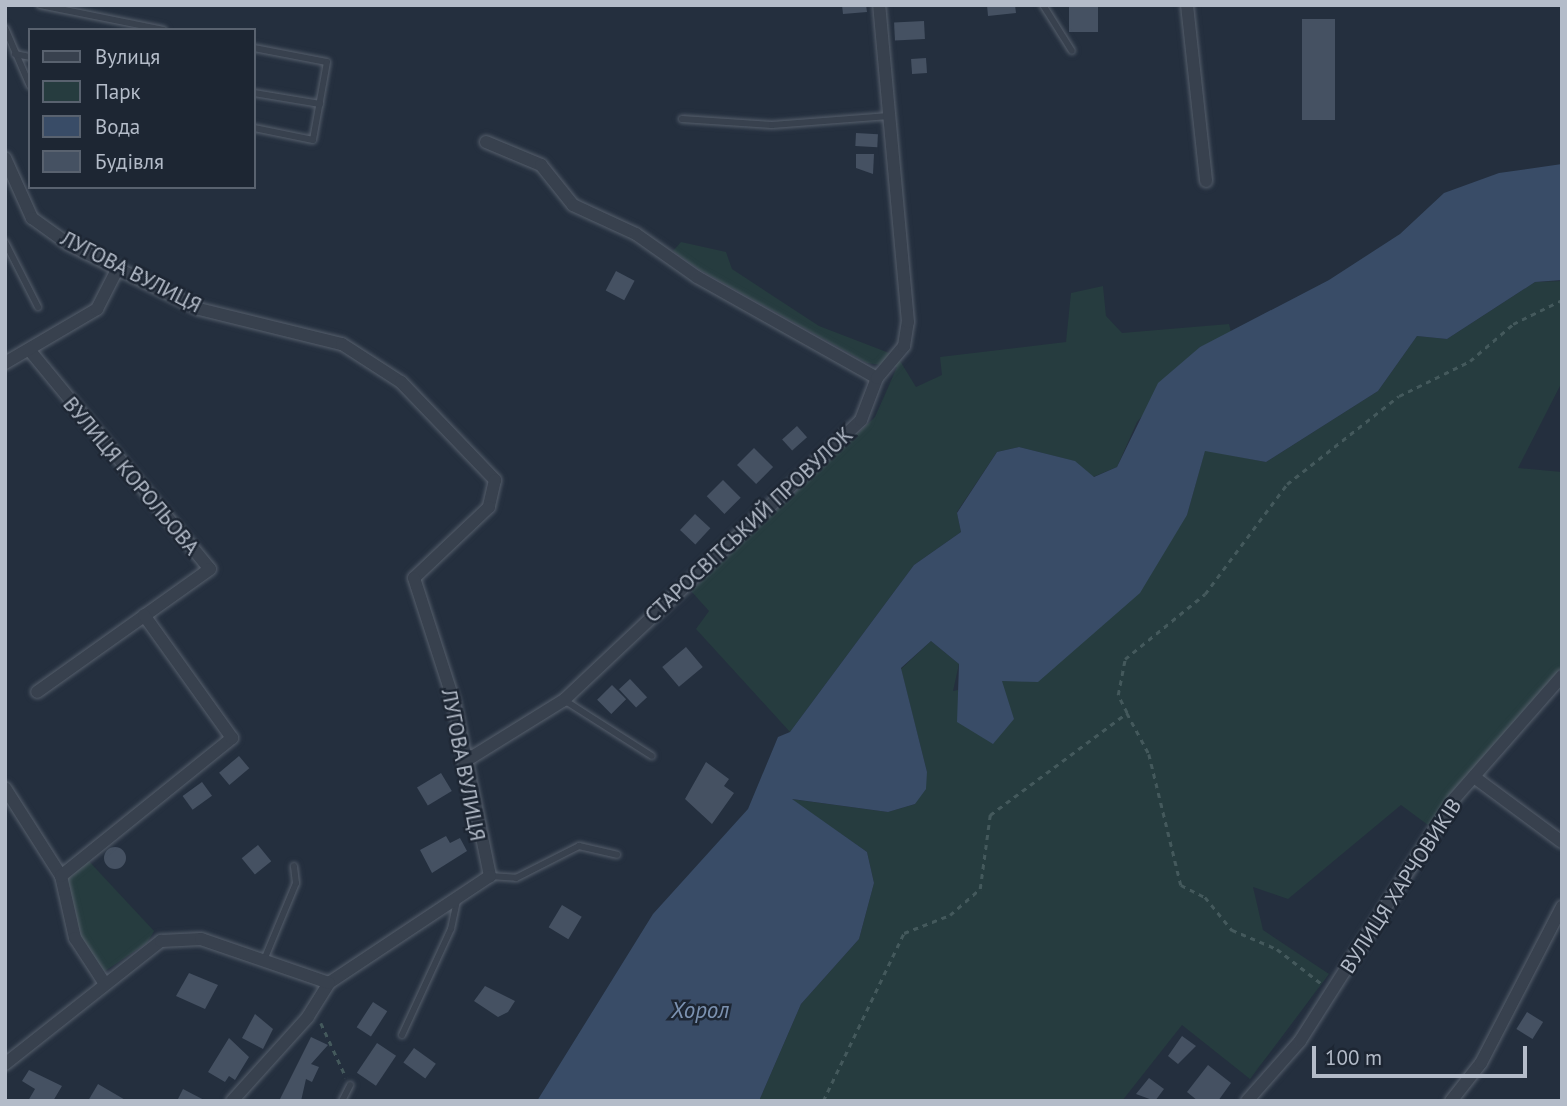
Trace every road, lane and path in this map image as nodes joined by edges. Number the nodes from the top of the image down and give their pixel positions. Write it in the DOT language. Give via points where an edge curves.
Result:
graph roads {
  1 [pos="40,5"];
  2 [pos="879,5"];
  3 [pos="1043,5"];
  4 [pos="1187,5"];
  5 [pos="5,28"];
  6 [pos="154,28"];
  7 [pos="256,48"];
  8 [pos="1072,51"];
  9 [pos="15,54"];
  10 [pos="28,57"];
  11 [pos="28,82"];
  12 [pos="256,93"];
  13 [pos="320,104"];
  14 [pos="891,116"];
  15 [pos="682,119"];
  16 [pos="256,128"];
  17 [pos="486,142"];
  18 [pos="5,158"];
  19 [pos="1206,181"];
  20 [pos="5,242"];
  21 [pos="117,270"];
  22 [pos="1562,300"];
  23 [pos="38,307"];
  24 [pos="31,352"];
  25 [pos="5,363"];
  26 [pos="877,378"];
  27 [pos="144,615"];
  28 [pos="1562,677"];
  29 [pos="37,692"];
  30 [pos="564,700"];
  31 [pos="1127,713"];
  32 [pos="652,756"];
  33 [pos="464,762"];
  34 [pos="1474,776"];
  35 [pos="5,788"];
  36 [pos="1562,842"];
  37 [pos="617,855"];
  38 [pos="294,866"];
  39 [pos="61,876"];
  40 [pos="490,876"];
  41 [pos="458,897"];
  42 [pos="1562,907"];
  43 [pos="264,960"];
  44 [pos="329,983"];
  45 [pos="105,984"];
  46 [pos="1332,992"];
  47 [pos="314,1007"];
  48 [pos="402,1035"];
  49 [pos="5,1064"];
  50 [pos="349,1085"];
  51 [pos="232,1101"];
  52 [pos="342,1101"];
  53 [pos="823,1101"];
  54 [pos="1247,1101"];
  55 [pos="1451,1101"];
  1 -- 6 [label="lane"];
  2 -- 14 [label="street, СТАРОСВІТСЬКИЙ ПРОВУЛОК"];
  3 -- 8 [label="lane"];
  4 -- 19 [label="street"];
  5 -- 9 [label="lane"];
  7 -- 13 [label="lane" via="327,62"];
  9 -- 10 [label="lane"];
  9 -- 11 [label="lane"];
  12 -- 13 [label="lane"];
  13 -- 16 [label="lane" via="313,140"];
  14 -- 15 [label="lane" via="772,125"];
  14 -- 26 [label="street, СТАРОСВІТСЬКИЙ ПРОВУЛОК" via="908,322 904,346"];
  17 -- 26 [label="street" via="541,165 573,205 636,234 696,277"];
  18 -- 21 [label="street, ЛУГОВА ВУЛИЦЯ" via="32,218"];
  20 -- 23 [label="lane"];
  21 -- 24 [label="street" via="97,309"];
  21 -- 33 [label="street, ЛУГОВА ВУЛИЦЯ" via="200,309 342,344 401,382 495,480 489,507 414,578 454,702"];
  22 -- 31 [label="path" via="1513,324 1470,361 1399,397 1287,484 1205,594 1125,659 1118,695"];
  24 -- 25 [label="street"];
  24 -- 27 [label="street, ВУЛИЦЯ КОРОЛЬОВА" via="210,569"];
  26 -- 30 [label="street, СТАРОСВІТСЬКИЙ ПРОВУЛОК" via="861,420"];
  27 -- 29 [label="street, ВУЛИЦЯ КОРОЛЬОВА"];
  27 -- 39 [label="street" via="232,738"];
  28 -- 34 [label="street, ВУЛИЦЯ ХАРЧОВИКІВ"];
  30 -- 32 [label="lane"];
  30 -- 33 [label="street, СТАРОСВІТСЬКИЙ ПРОВУЛОК"];
  31 -- 46 [label="path" via="1149,754 1181,885 1205,897 1231,930 1278,948"];
  31 -- 53 [label="path" via="990,815 980,889 950,915 904,933"];
  33 -- 40 [label="street, ЛУГОВА ВУЛИЦЯ"];
  34 -- 36 [label="street"];
  34 -- 46 [label="street, ВУЛИЦЯ ХАРЧОВИКІВ"];
  35 -- 39 [label="street"];
  37 -- 40 [label="lane" via="579,846 516,878"];
  38 -- 43 [label="lane" via="296,883"];
  39 -- 45 [label="street" via="75,938"];
  40 -- 41 [label="street"];
  41 -- 44 [label="street"];
  41 -- 48 [label="lane" via="451,929"];
  42 -- 55 [label="street" via="1488,1051"];
  43 -- 44 [label="street"];
  43 -- 45 [label="street" via="201,939 161,941"];
  44 -- 47 [label="street"];
  45 -- 49 [label="street"];
  46 -- 54 [label="street, ВУЛИЦЯ ХАРЧОВИКІВ" via="1300,1041"];
  47 -- 50 [label="path"];
  47 -- 51 [label="street"];
  50 -- 52 [label="lane"];
}
